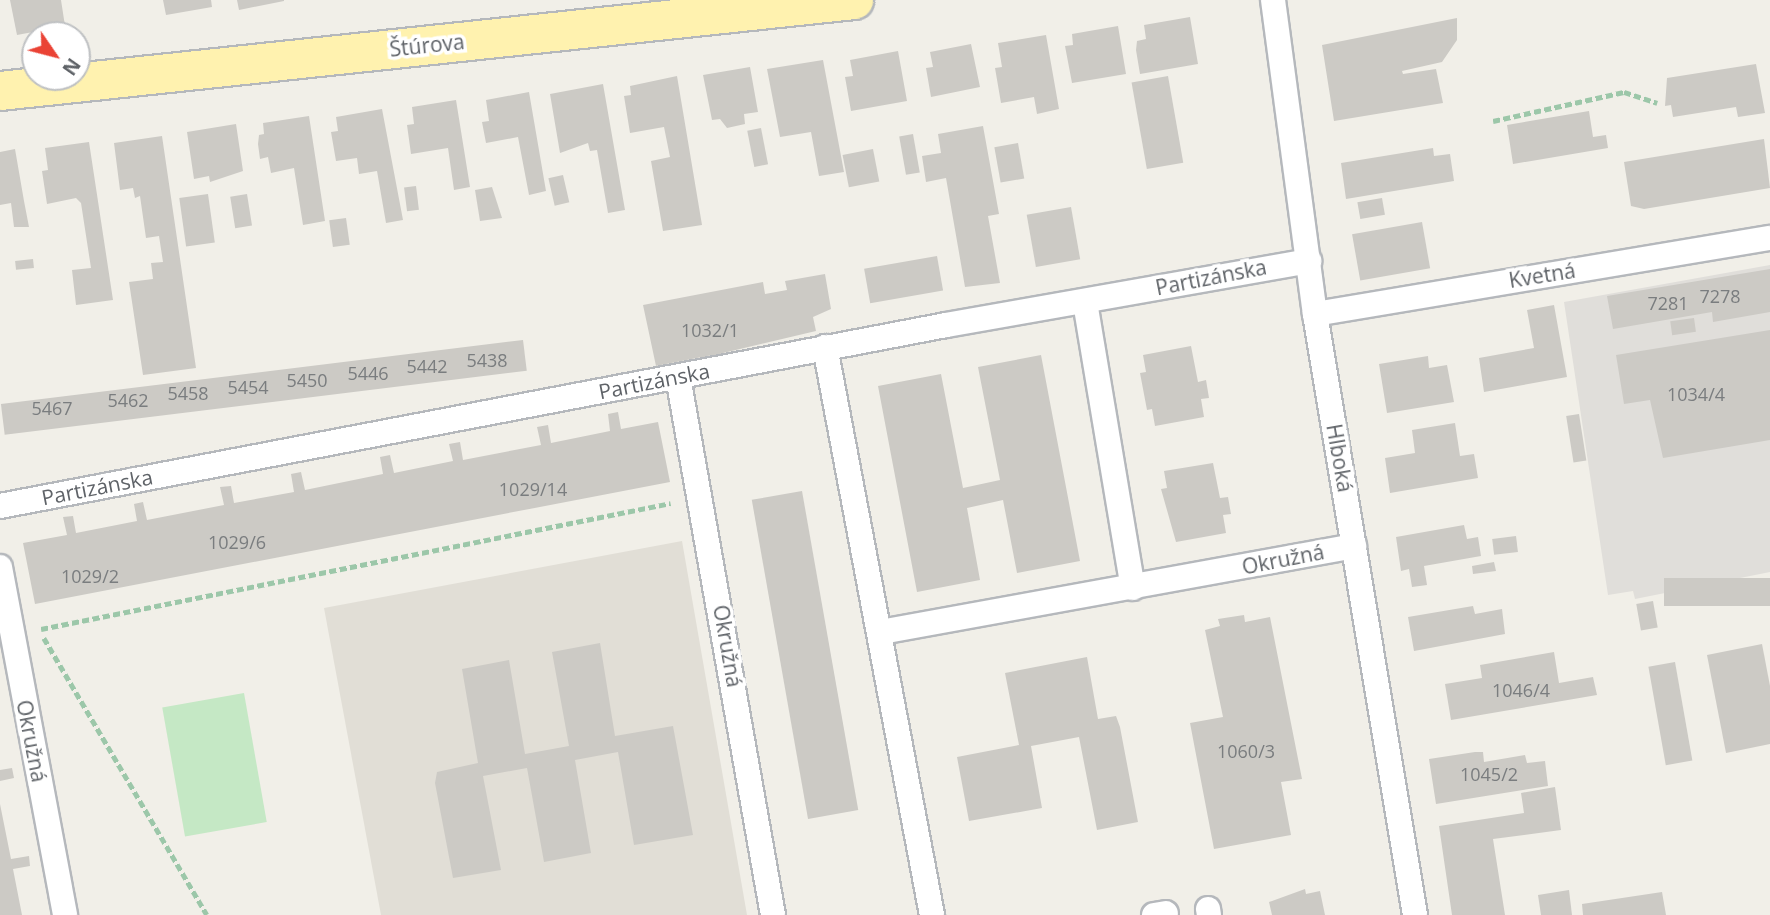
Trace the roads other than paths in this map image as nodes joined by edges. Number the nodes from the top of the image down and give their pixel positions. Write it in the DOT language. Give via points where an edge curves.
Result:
graph roads {
  1 [pos="854,0"];
  2 [pos="1273,0"];
  3 [pos="0,92"];
  4 [pos="1770,238"];
  5 [pos="1309,261"];
  6 [pos="1085,302"];
  7 [pos="1315,314"];
  8 [pos="825,348"];
  9 [pos="678,377"];
  10 [pos="0,506"];
  11 [pos="1354,546"];
  12 [pos="0,567"];
  13 [pos="1133,588"];
  14 [pos="881,632"];
  15 [pos="65,915"];
  16 [pos="773,915"];
  17 [pos="932,915"];
  18 [pos="1415,915"];
  1 -- 3 [label="main road, Štúrova"];
  2 -- 5 [label="street, Hlboká"];
  4 -- 7 [label="street, Kvetná"];
  5 -- 6 [label="street, Partizánska"];
  5 -- 7 [label="street, Hlboká"];
  6 -- 8 [label="street, Partizánska"];
  6 -- 13 [label="street"];
  7 -- 11 [label="street, Hlboká"];
  8 -- 9 [label="street, Partizánska"];
  8 -- 14 [label="street"];
  9 -- 10 [label="street, Partizánska"];
  9 -- 16 [label="street, Okružná"];
  11 -- 13 [label="street, Okružná"];
  11 -- 18 [label="street, Hlboká"];
  12 -- 15 [label="street, Okružná"];
  13 -- 14 [label="street, Okružná"];
  14 -- 17 [label="street"];
}
